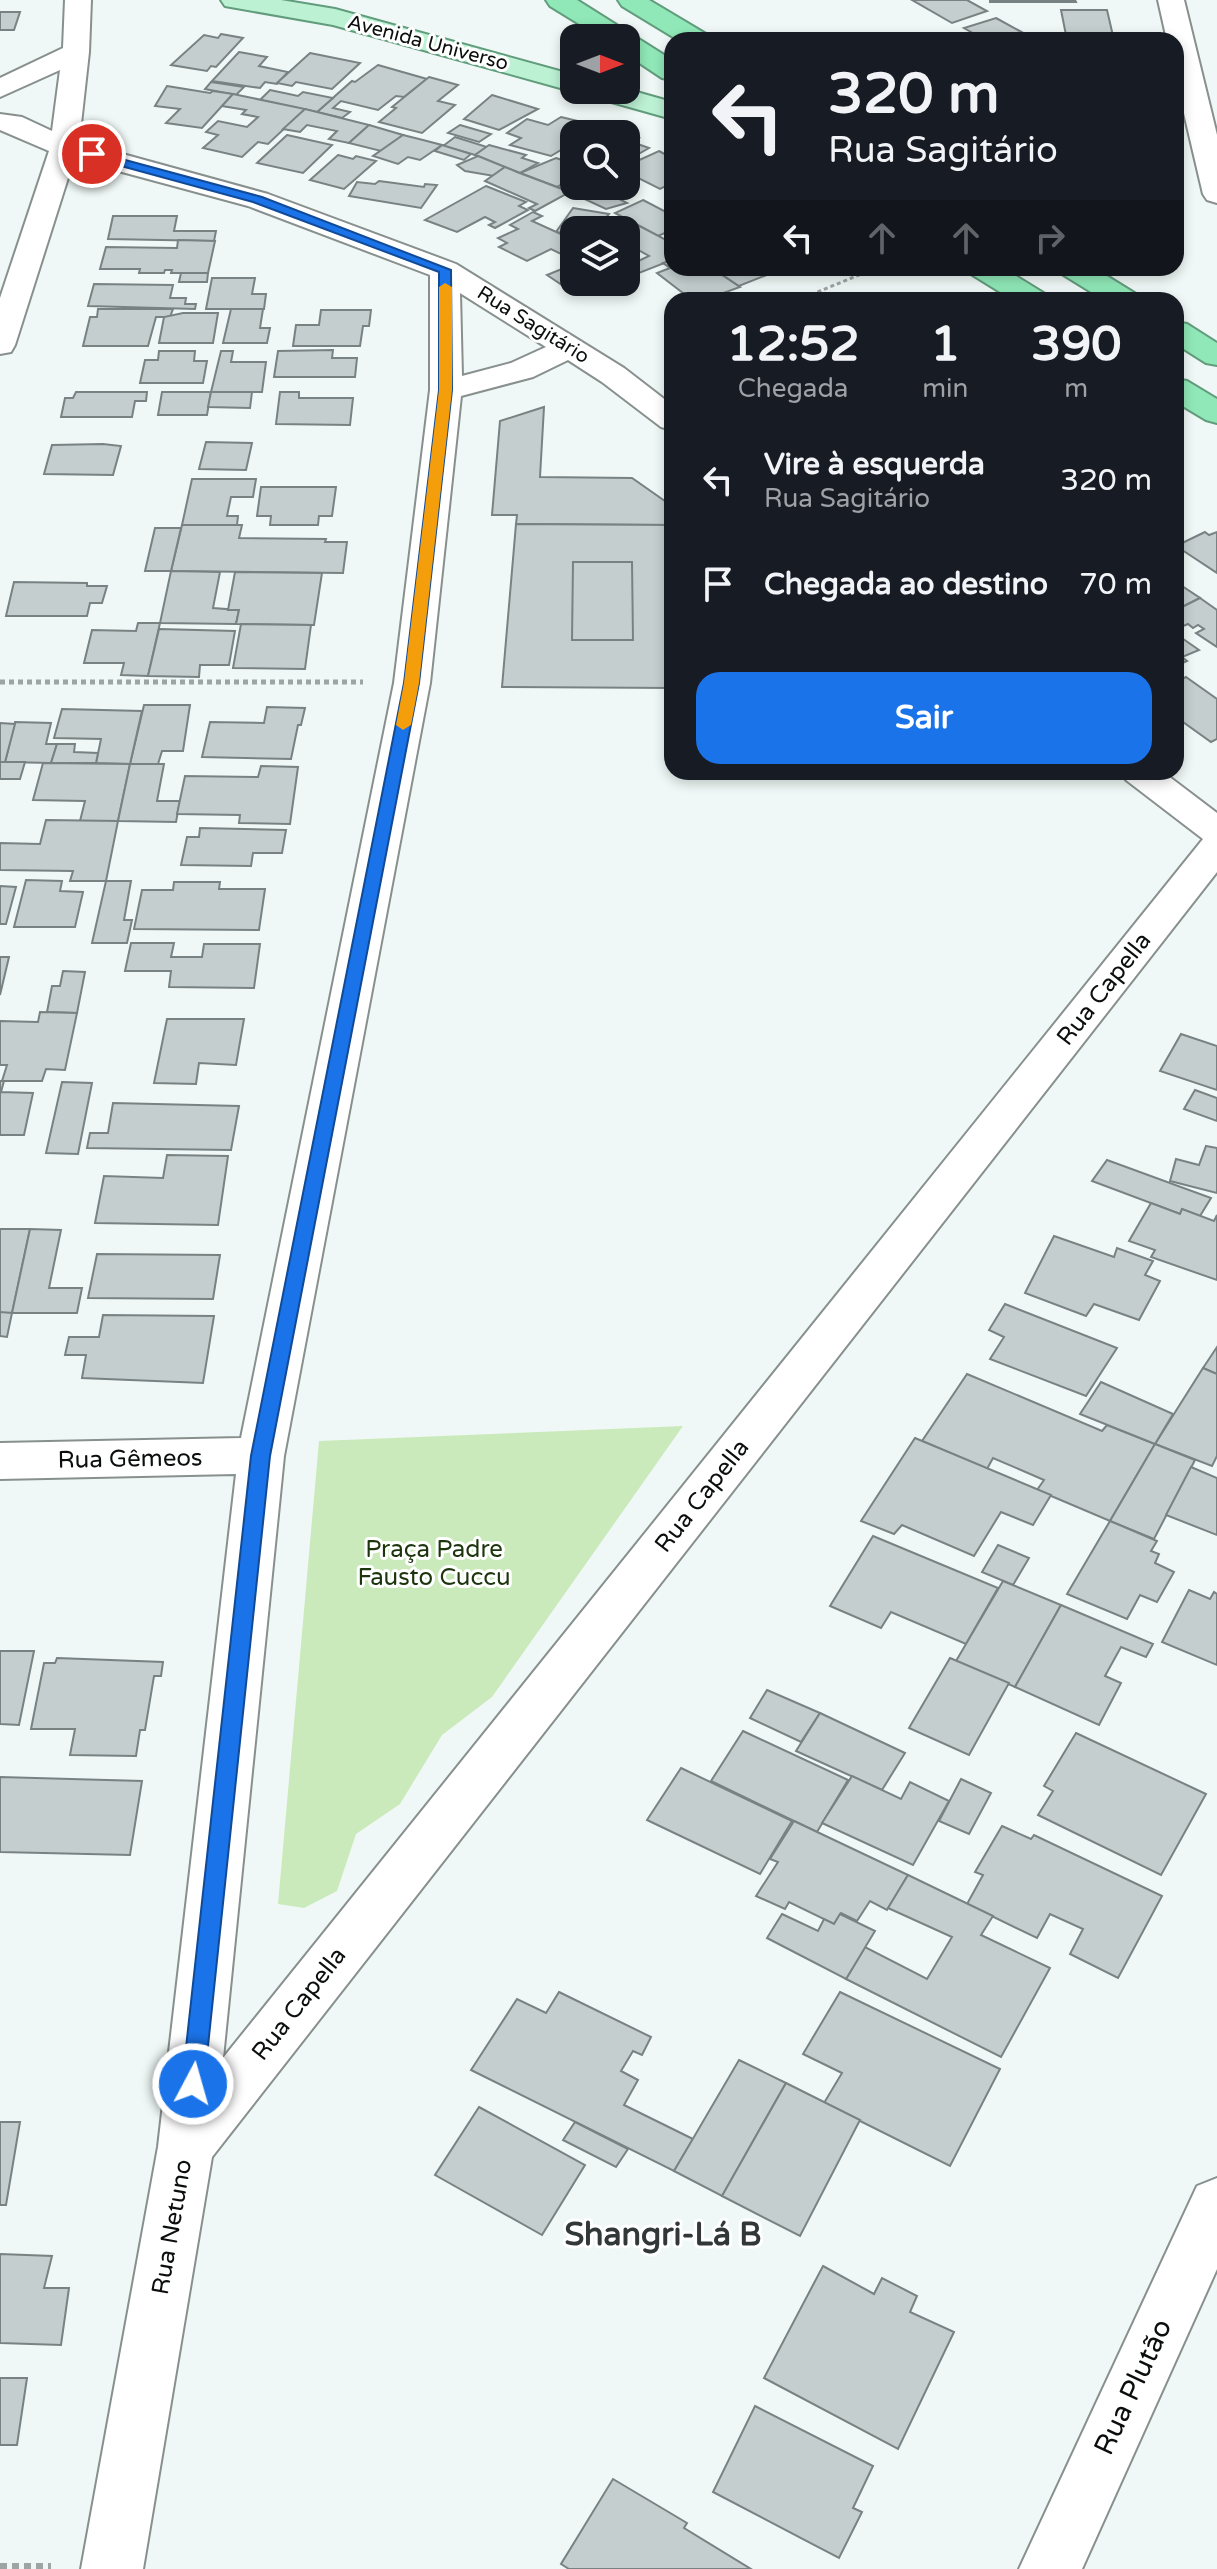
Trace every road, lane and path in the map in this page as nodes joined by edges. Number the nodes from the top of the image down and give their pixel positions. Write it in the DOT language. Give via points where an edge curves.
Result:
graph roads {
  1 [pos="78,0"];
  2 [pos="234,0"];
  3 [pos="559,0"];
  4 [pos="631,0"];
  5 [pos="1171,0"];
  6 [pos="598,24"];
  7 [pos="684,32"];
  8 [pos="1179,32"];
  9 [pos="640,51"];
  10 [pos="76,52"];
  11 [pos="1184,55"];
  12 [pos="664,67"];
  13 [pos="560,79"];
  14 [pos="0,89"];
  15 [pos="640,102"];
  16 [pos="664,109"];
  17 [pos="0,122"];
  18 [pos="64,147"];
  19 [pos="1217,194"];
  20 [pos="445,270"];
  21 [pos="856,276"];
  22 [pos="995,276"];
  23 [pos="1086,276"];
  24 [pos="818,292"];
  25 [pos="1021,292"];
  26 [pos="1112,292"];
  27 [pos="1184,336"];
  28 [pos="0,345"];
  29 [pos="570,347"];
  30 [pos="1217,356"];
  31 [pos="446,390"];
  32 [pos="1184,393"];
  33 [pos="1217,413"];
  34 [pos="664,414"];
  35 [pos="0,682"];
  36 [pos="412,683"];
  37 [pos="1150,780"];
  38 [pos="1217,831"];
  39 [pos="1217,846"];
  40 [pos="261,1456"];
  41 [pos="0,1461"];
  42 [pos="186,2147"];
  43 [pos="1217,2205"];
  44 [pos="112,2569"];
  45 [pos="1050,2569"];
  1 -- 10 [label="street"];
  2 -- 13 [label="main road, Avenida Universo" via="335,17"];
  3 -- 6 [label="highway"];
  4 -- 7 [label="highway"];
  5 -- 8 [label="street"];
  9 -- 12 [label="highway"];
  10 -- 14 [label="street"];
  10 -- 18 [label="street"];
  11 -- 19 [label="street"];
  15 -- 16 [label="main road"];
  17 -- 18 [label="street, Rua Sagitário"];
  18 -- 20 [label="street, Rua Sagitário" via="258,200"];
  18 -- 28 [label="street"];
  20 -- 29 [label="street, Rua Sagitário"];
  20 -- 31 [label="street, Rua Netuno"];
  21 -- 24 [label="path"];
  22 -- 25 [label="highway"];
  23 -- 26 [label="highway"];
  27 -- 30 [label="highway"];
  29 -- 31 [label="street" via="522,370"];
  29 -- 34 [label="street, Rua Sagitário"];
  31 -- 36 [label="street, Rua Netuno"];
  32 -- 33 [label="highway"];
  35 -- 36 [label="path"];
  36 -- 40 [label="street, Rua Netuno"];
  37 -- 38 [label="street"];
  39 -- 42 [label="street, Rua Capella"];
  40 -- 41 [label="street, Rua Gêmeos"];
  40 -- 42 [label="street, Rua Netuno"];
  42 -- 44 [label="street, Rua Netuno"];
  43 -- 45 [label="street, Rua Plutão"];
}
